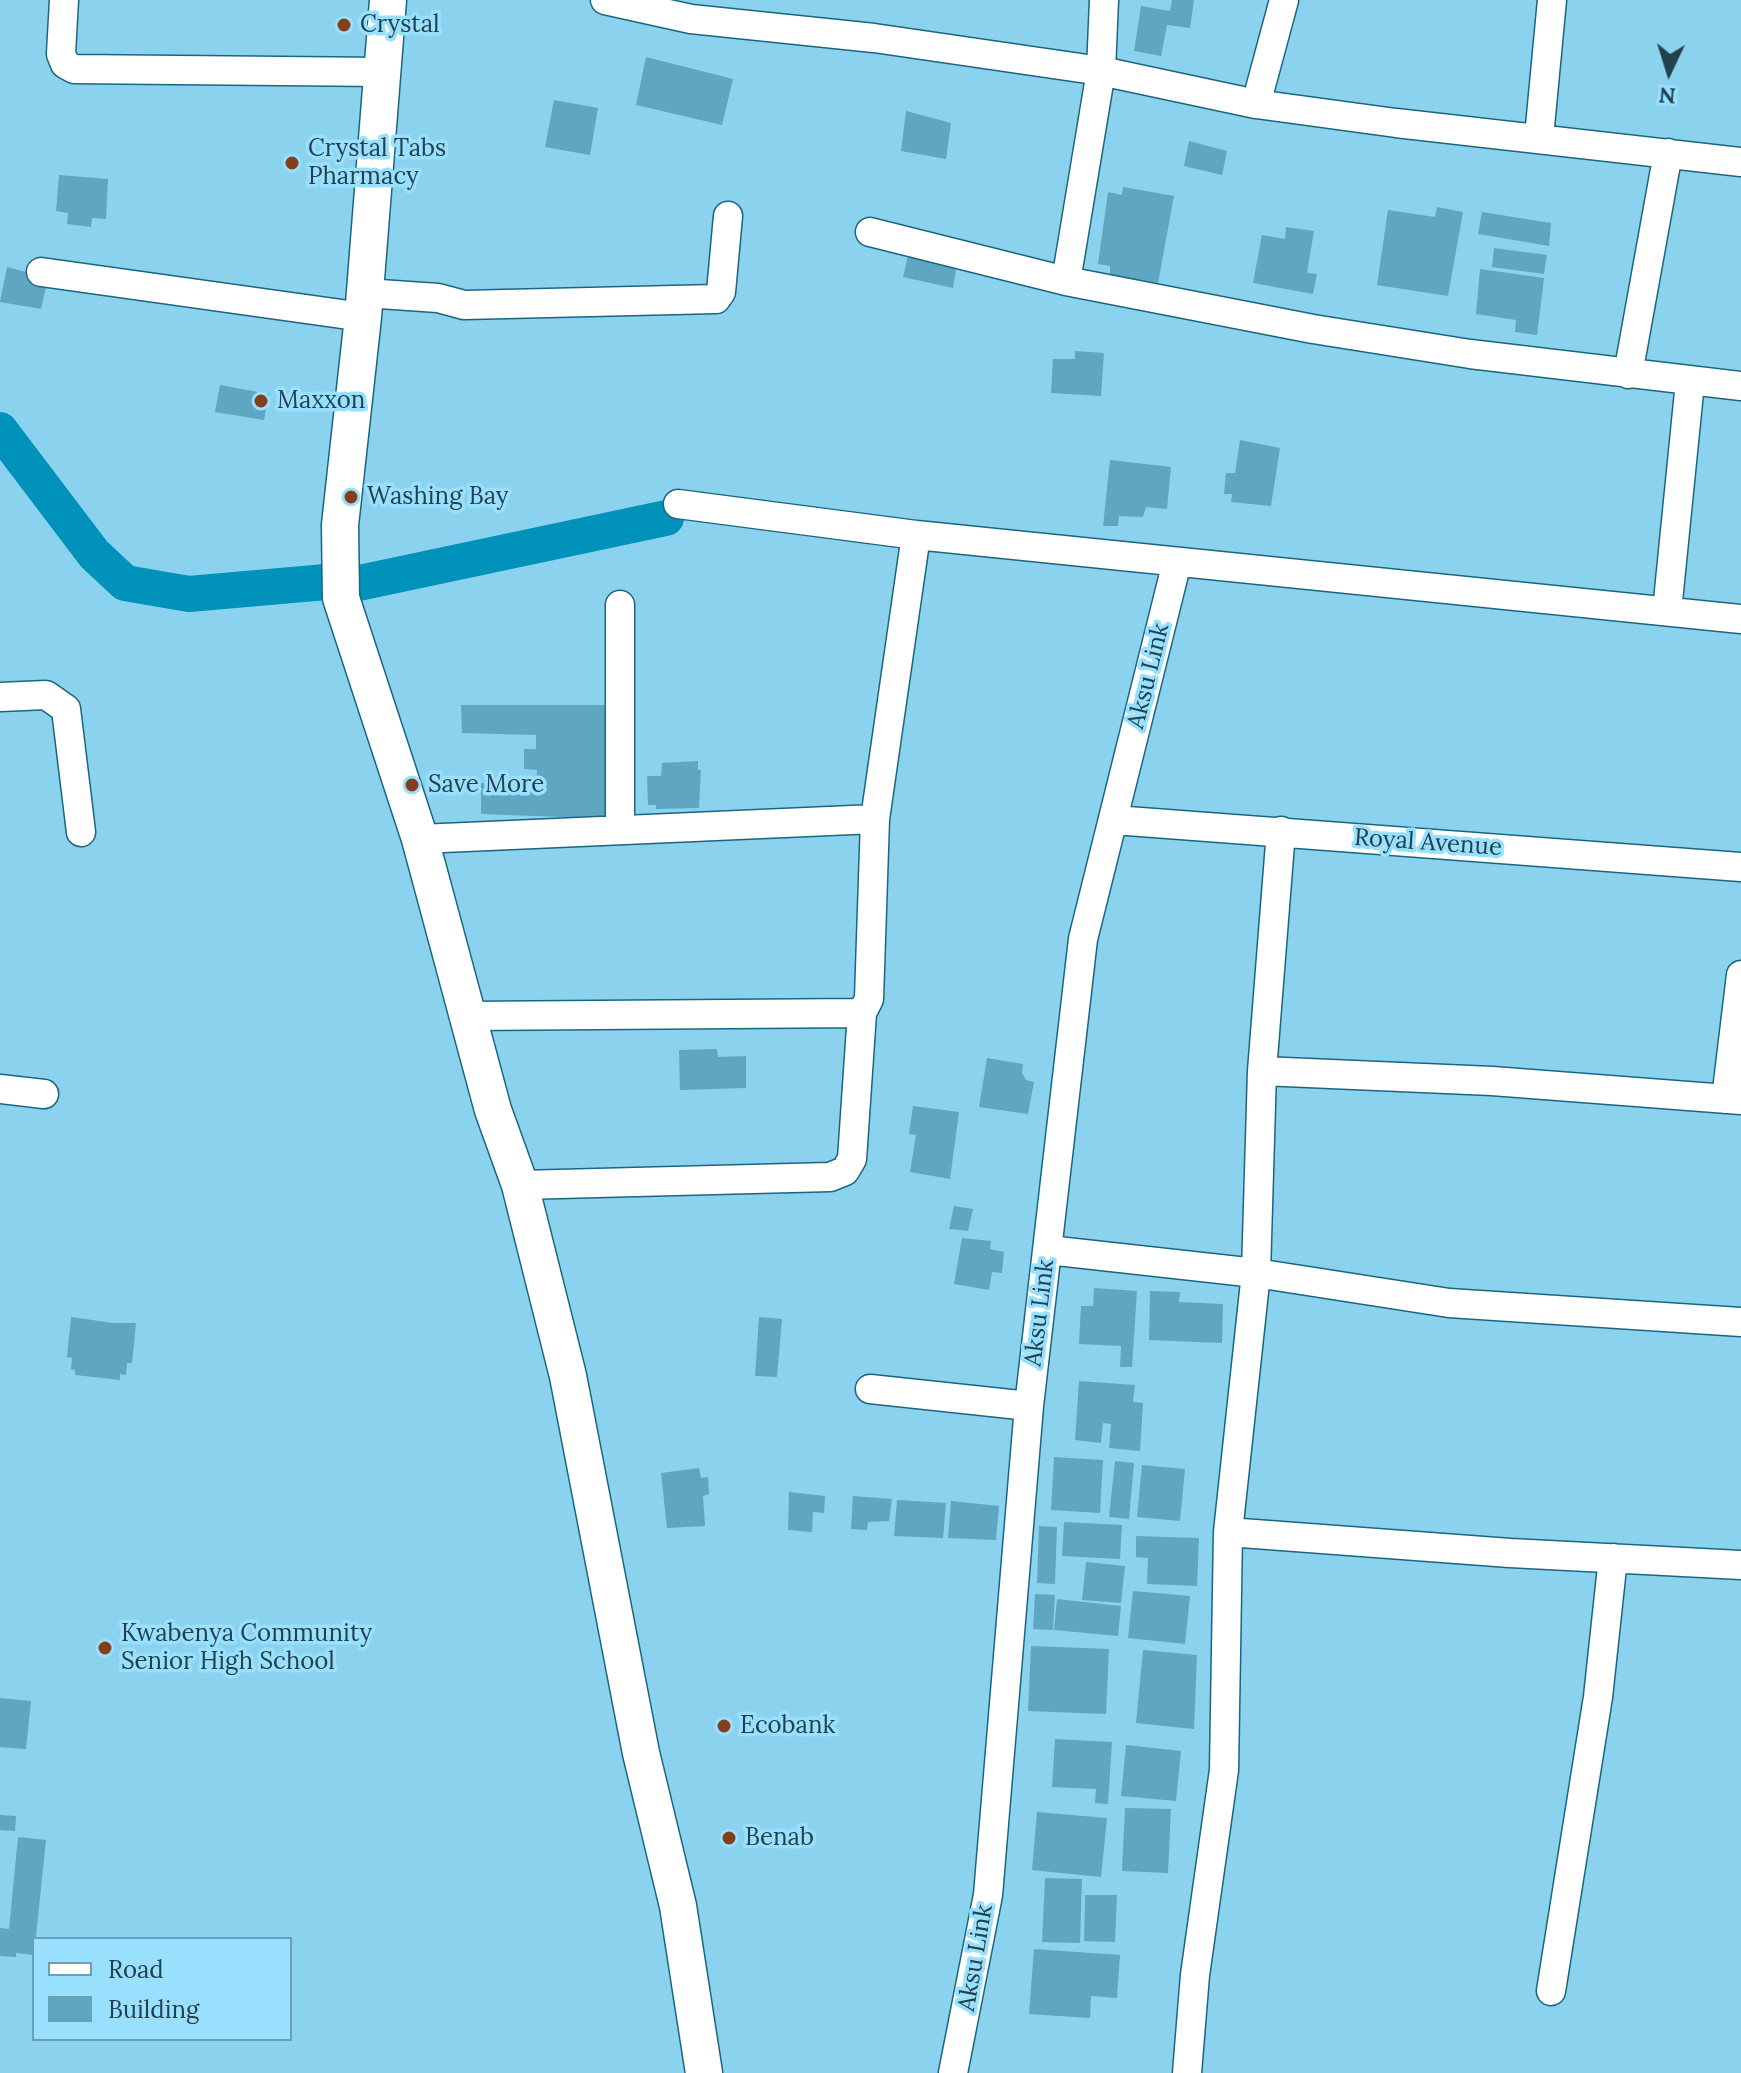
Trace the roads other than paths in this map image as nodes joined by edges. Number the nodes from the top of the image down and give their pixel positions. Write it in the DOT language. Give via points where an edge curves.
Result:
graph roads {
  1 [pos="64,0"];
  2 [pos="388,0"];
  3 [pos="605,0"];
  4 [pos="1104,0"];
  5 [pos="1284,0"];
  6 [pos="1552,0"];
  7 [pos="1101,71"];
  8 [pos="384,72"];
  9 [pos="1256,104"];
  10 [pos="1539,137"];
  11 [pos="1668,153"];
  12 [pos="1741,162"];
  13 [pos="728,216"];
  14 [pos="870,232"];
  15 [pos="41,272"];
  16 [pos="1066,281"];
  17 [pos="364,305"];
  18 [pos="1628,374"];
  19 [pos="1690,382"];
  20 [pos="1741,386"];
  21 [pos="678,504"];
  22 [pos="916,535"];
  23 [pos="1177,562"];
  24 [pos="620,605"];
  25 [pos="1667,611"];
  26 [pos="1741,619"];
  27 [pos="0,697"];
  28 [pos="875,819"];
  29 [pos="1114,820"];
  30 [pos="620,828"];
  31 [pos="1281,831"];
  32 [pos="81,832"];
  33 [pos="420,839"];
  34 [pos="1741,867"];
  35 [pos="1741,975"];
  36 [pos="862,1013"];
  37 [pos="467,1016"];
  38 [pos="1262,1071"];
  39 [pos="0,1089"];
  40 [pos="44,1094"];
  41 [pos="1734,1099"];
  42 [pos="520,1185"];
  43 [pos="1048,1250"];
  44 [pos="1256,1273"];
  45 [pos="1741,1322"];
  46 [pos="870,1389"];
  47 [pos="1029,1406"];
  48 [pos="1228,1532"];
  49 [pos="1613,1558"];
  50 [pos="1741,1565"];
  51 [pos="1551,1991"];
  52 [pos="704,2073"];
  53 [pos="953,2073"];
  54 [pos="1187,2073"];
  1 -- 8 [label="street" via="61,54 74,69"];
  2 -- 8 [label="main road"];
  3 -- 7 [label="street" via="691,19 874,38"];
  4 -- 7 [label="street"];
  5 -- 9 [label="street"];
  6 -- 10 [label="street"];
  7 -- 9 [label="street"];
  7 -- 16 [label="street"];
  8 -- 17 [label="main road"];
  9 -- 10 [label="street"];
  10 -- 11 [label="street"];
  11 -- 12 [label="street"];
  11 -- 18 [label="street"];
  13 -- 17 [label="street" via="716,299 464,305 438,298"];
  14 -- 16 [label="street"];
  15 -- 17 [label="street"];
  16 -- 18 [label="street" via="1313,329"];
  17 -- 33 [label="main road" via="340,525 341,598"];
  18 -- 19 [label="street"];
  19 -- 20 [label="street"];
  19 -- 25 [label="street"];
  21 -- 22 [label="street"];
  22 -- 23 [label="street"];
  22 -- 28 [label="street"];
  23 -- 25 [label="street"];
  23 -- 29 [label="street, Aksu Link"];
  24 -- 30 [label="street"];
  25 -- 26 [label="street"];
  27 -- 32 [label="street" via="46,695 66,709"];
  28 -- 30 [label="street"];
  28 -- 36 [label="street" via="869,999"];
  29 -- 31 [label="street, Royal Avenue"];
  29 -- 43 [label="street, Aksu Link" via="1083,939"];
  30 -- 33 [label="street"];
  31 -- 34 [label="street, Royal Avenue"];
  31 -- 38 [label="street"];
  33 -- 37 [label="main road"];
  35 -- 41 [label="street"];
  36 -- 37 [label="street"];
  36 -- 42 [label="street" via="852,1159 845,1171 830,1177"];
  37 -- 42 [label="main road"];
  38 -- 41 [label="street"];
  38 -- 44 [label="street"];
  39 -- 40 [label="street"];
  42 -- 52 [label="main road" via="586,1463 641,1753 678,1906"];
  43 -- 44 [label="street"];
  43 -- 47 [label="street, Aksu Link"];
  44 -- 45 [label="street" via="1449,1303"];
  44 -- 48 [label="street"];
  46 -- 47 [label="street"];
  47 -- 53 [label="street, Aksu Link" via="988,1895"];
  48 -- 49 [label="street"];
  48 -- 54 [label="street" via="1224,1770"];
  49 -- 50 [label="street"];
  49 -- 51 [label="street" via="1598,1697"];
}
